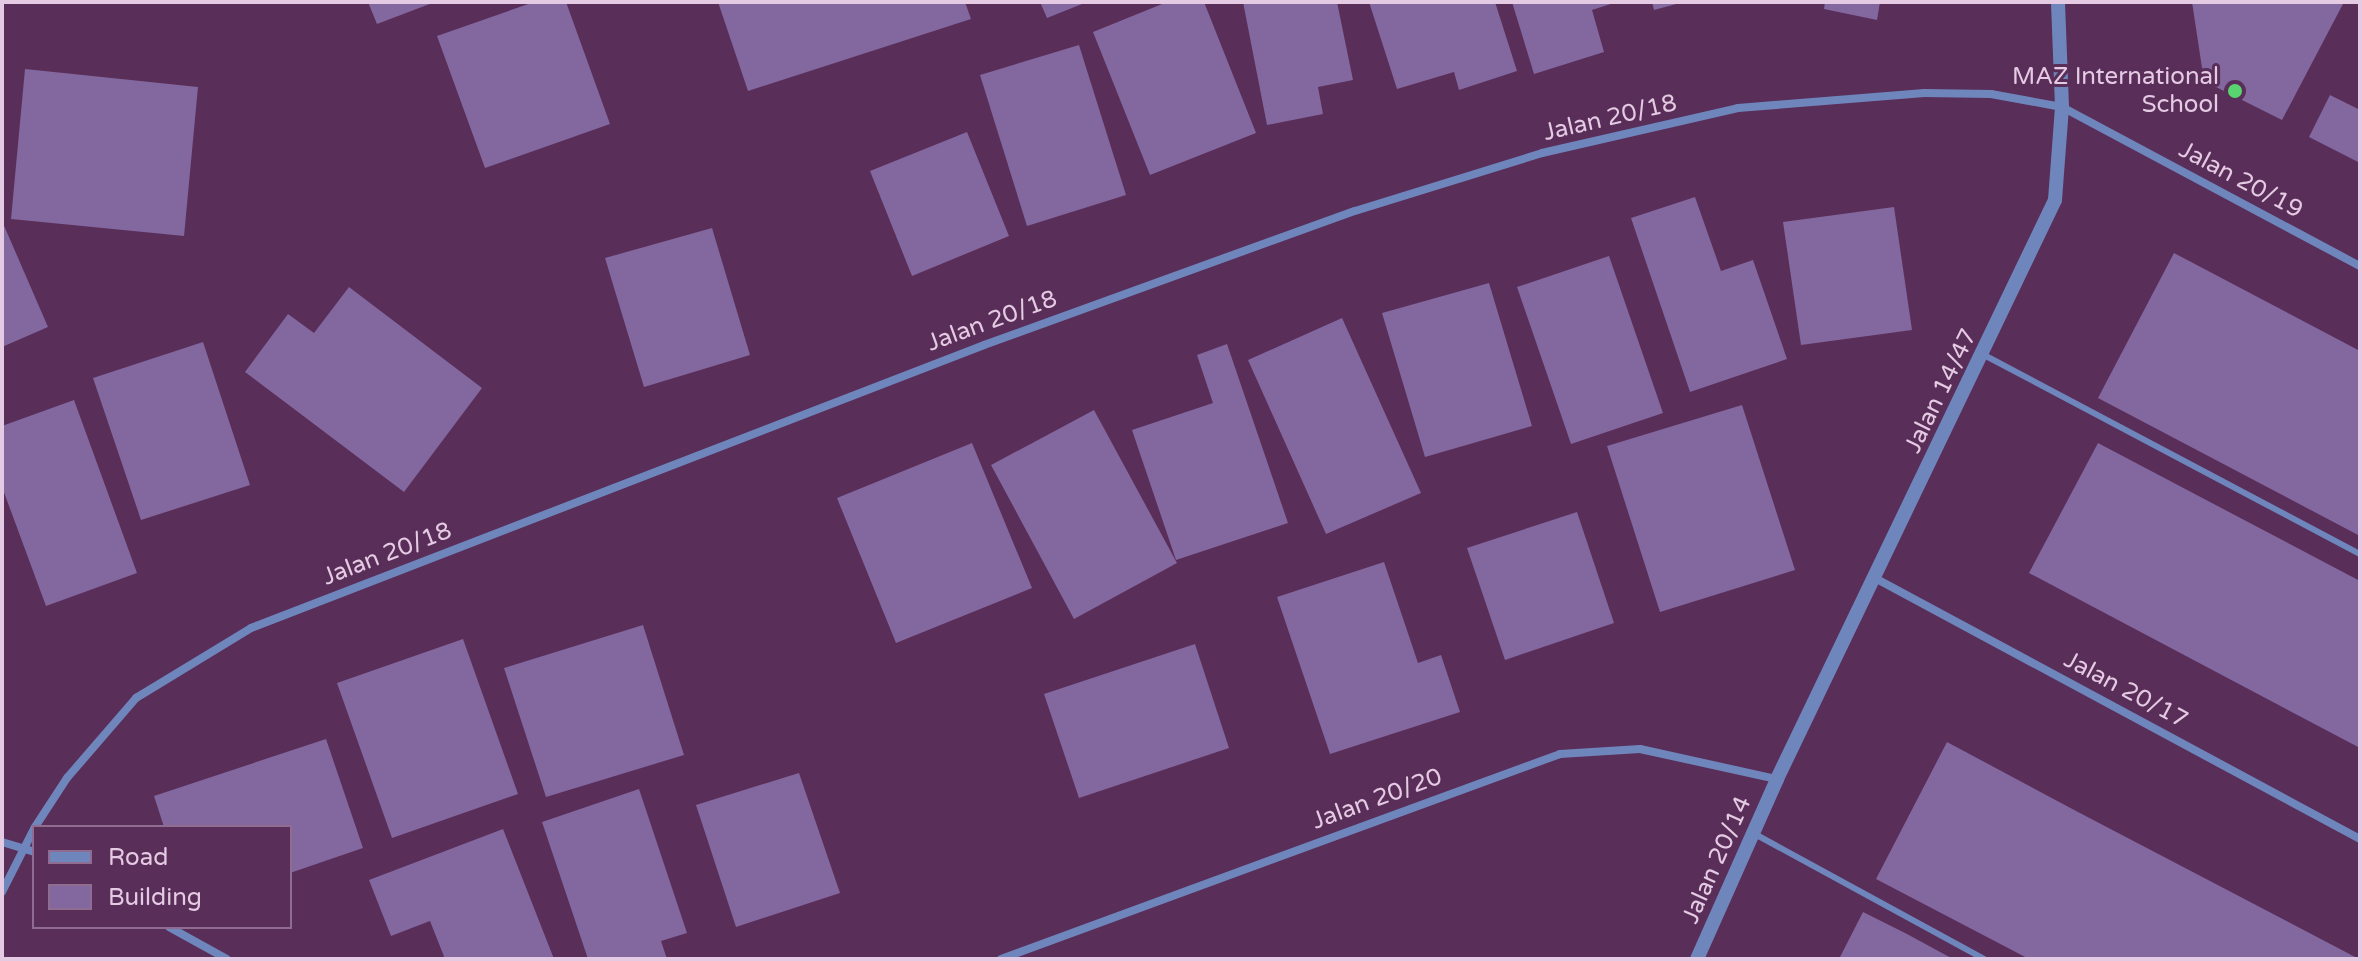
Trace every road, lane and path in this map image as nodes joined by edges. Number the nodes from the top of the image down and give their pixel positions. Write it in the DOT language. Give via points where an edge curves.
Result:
graph roads {
  1 [pos="2058,2"];
  2 [pos="2062,107"];
  3 [pos="2360,266"];
  4 [pos="1984,355"];
  5 [pos="2360,554"];
  6 [pos="1872,577"];
  7 [pos="1777,779"];
  8 [pos="37,825"];
  9 [pos="32,832"];
  10 [pos="1753,833"];
  11 [pos="2360,839"];
  12 [pos="2,842"];
  13 [pos="23,846"];
  14 [pos="32,851"];
  15 [pos="2,892"];
  16 [pos="173,929"];
  17 [pos="227,959"];
  18 [pos="1001,959"];
  19 [pos="1697,959"];
  20 [pos="1984,959"];
  1 -- 2 [label="street, Jalan 14/47"];
  2 -- 3 [label="street, Jalan 20/19"];
  2 -- 4 [label="street, Jalan 14/47" via="2055,200"];
  2 -- 8 [label="street, Jalan 20/18" via="1991,94 1924,93 1738,108 1542,153 1355,211 984,345 251,628 136,698 67,778"];
  4 -- 5 [label="lane"];
  4 -- 6 [label="street, Jalan 14/47"];
  6 -- 7 [label="street, Jalan 14/47"];
  6 -- 11 [label="street, Jalan 20/17"];
  7 -- 10 [label="street, Jalan 20/14"];
  7 -- 18 [label="street, Jalan 20/20" via="1640,749 1560,754"];
  9 -- 13 [label="street, Jalan 20/18"];
  10 -- 19 [label="street, Jalan 20/14"];
  10 -- 20 [label="lane"];
  12 -- 13 [label="street"];
  13 -- 14 [label="street"];
  13 -- 15 [label="street, Jalan 20/18"];
  16 -- 17 [label="street"];
}
